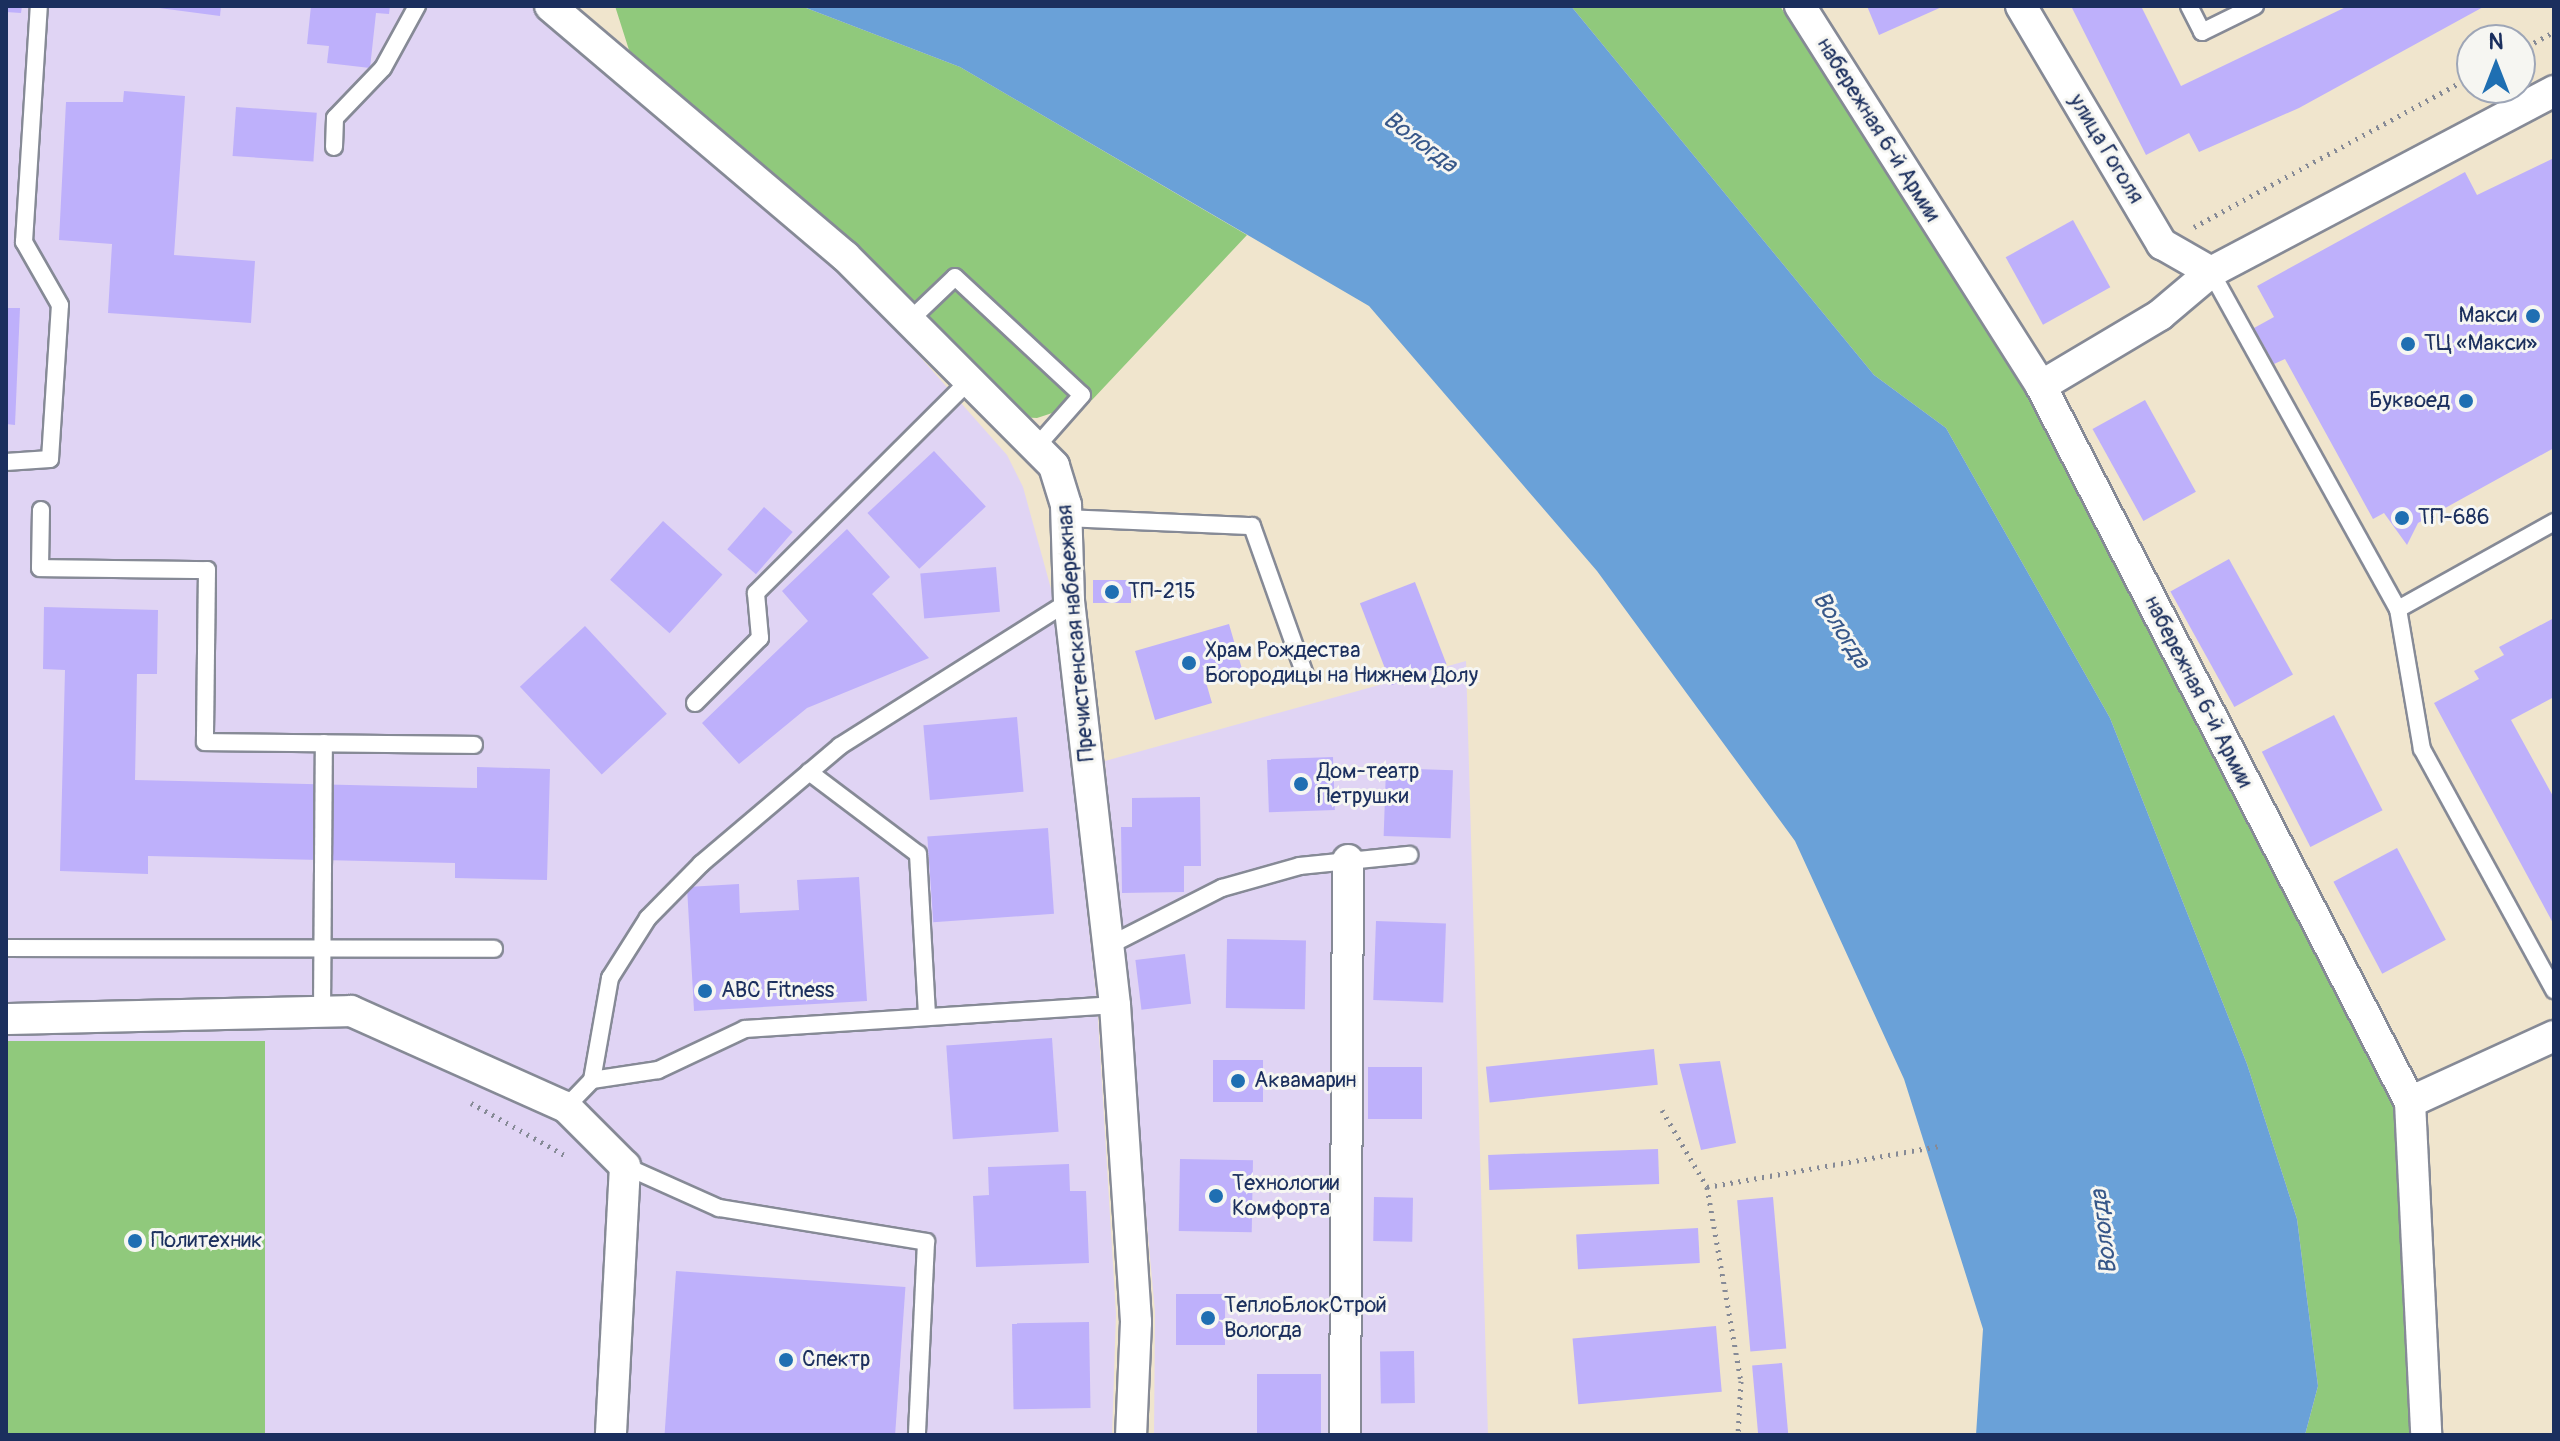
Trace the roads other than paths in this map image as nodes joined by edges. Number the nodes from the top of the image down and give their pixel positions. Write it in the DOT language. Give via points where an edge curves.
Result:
graph roads {
  1 [pos="39,6"];
  2 [pos="417,6"];
  3 [pos="550,6"];
  4 [pos="1800,6"];
  5 [pos="2021,6"];
  6 [pos="2189,6"];
  7 [pos="2255,6"];
  8 [pos="2554,91"];
  9 [pos="334,147"];
  10 [pos="2211,272"];
  11 [pos="910,320"];
  12 [pos="971,379"];
  13 [pos="2041,386"];
  14 [pos="1037,446"];
  15 [pos="6,462"];
  16 [pos="41,510"];
  17 [pos="1067,518"];
  18 [pos="2554,522"];
  19 [pos="1069,601"];
  20 [pos="2398,609"];
  21 [pos="1305,675"];
  22 [pos="695,703"];
  23 [pos="324,743"];
  24 [pos="474,745"];
  25 [pos="809,772"];
  26 [pos="1409,855"];
  27 [pos="1348,860"];
  28 [pos="1108,946"];
  29 [pos="6,948"];
  30 [pos="322,949"];
  31 [pos="494,949"];
  32 [pos="2554,990"];
  33 [pos="1115,1005"];
  34 [pos="322,1012"];
  35 [pos="927,1016"];
  36 [pos="6,1019"];
  37 [pos="2554,1036"];
  38 [pos="592,1080"];
  39 [pos="2410,1102"];
  40 [pos="566,1107"];
  41 [pos="625,1166"];
  42 [pos="611,1435"];
  43 [pos="917,1435"];
  44 [pos="1131,1435"];
  45 [pos="1345,1435"];
  46 [pos="2426,1435"];
  1 -- 15 [label="lane" via="24,242 60,305 50,459"];
  2 -- 9 [label="lane" via="383,68 335,118"];
  3 -- 11 [label="street, Пречистенская набережная"];
  4 -- 13 [label="street, набережная 6-й Армии"];
  5 -- 10 [label="street, улица Гоголя" via="2162,244"];
  6 -- 7 [label="lane" via="2202,32"];
  8 -- 10 [label="street"];
  10 -- 13 [label="street" via="2160,315"];
  10 -- 20 [label="lane"];
  11 -- 12 [label="street, Пречистенская набережная"];
  11 -- 14 [label="lane" via="955,277 1082,395"];
  12 -- 14 [label="street, Пречистенская набережная"];
  12 -- 22 [label="lane" via="756,593 760,638"];
  13 -- 39 [label="street, набережная 6-й Армии"];
  14 -- 17 [label="street, Пречистенская набережная" via="1054,466"];
  16 -- 23 [label="lane" via="40,568 207,570 205,742"];
  17 -- 19 [label="street, Пречистенская набережная"];
  17 -- 21 [label="lane" via="1252,526"];
  18 -- 20 [label="lane"];
  19 -- 25 [label="lane"];
  19 -- 28 [label="street, Пречистенская набережная"];
  20 -- 32 [label="lane" via="2422,749"];
  23 -- 24 [label="lane"];
  23 -- 30 [label="lane"];
  25 -- 35 [label="lane" via="918,854"];
  25 -- 38 [label="lane" via="648,918 610,978"];
  26 -- 27 [label="lane"];
  27 -- 28 [label="lane" via="1222,888"];
  27 -- 45 [label="street"];
  28 -- 33 [label="street, Пречистенская набережная"];
  29 -- 30 [label="lane"];
  30 -- 31 [label="lane"];
  30 -- 34 [label="lane"];
  33 -- 35 [label="lane"];
  33 -- 44 [label="street, Пречистенская набережная" via="1136,1322"];
  34 -- 36 [label="street"];
  34 -- 40 [label="street" via="351,1011"];
  35 -- 38 [label="lane" via="745,1029 658,1070"];
  37 -- 39 [label="street"];
  38 -- 40 [label="lane"];
  39 -- 46 [label="street, набережная 6-й Армии"];
  40 -- 41 [label="street"];
  41 -- 42 [label="street"];
  41 -- 43 [label="lane" via="719,1208 926,1242"];
}
